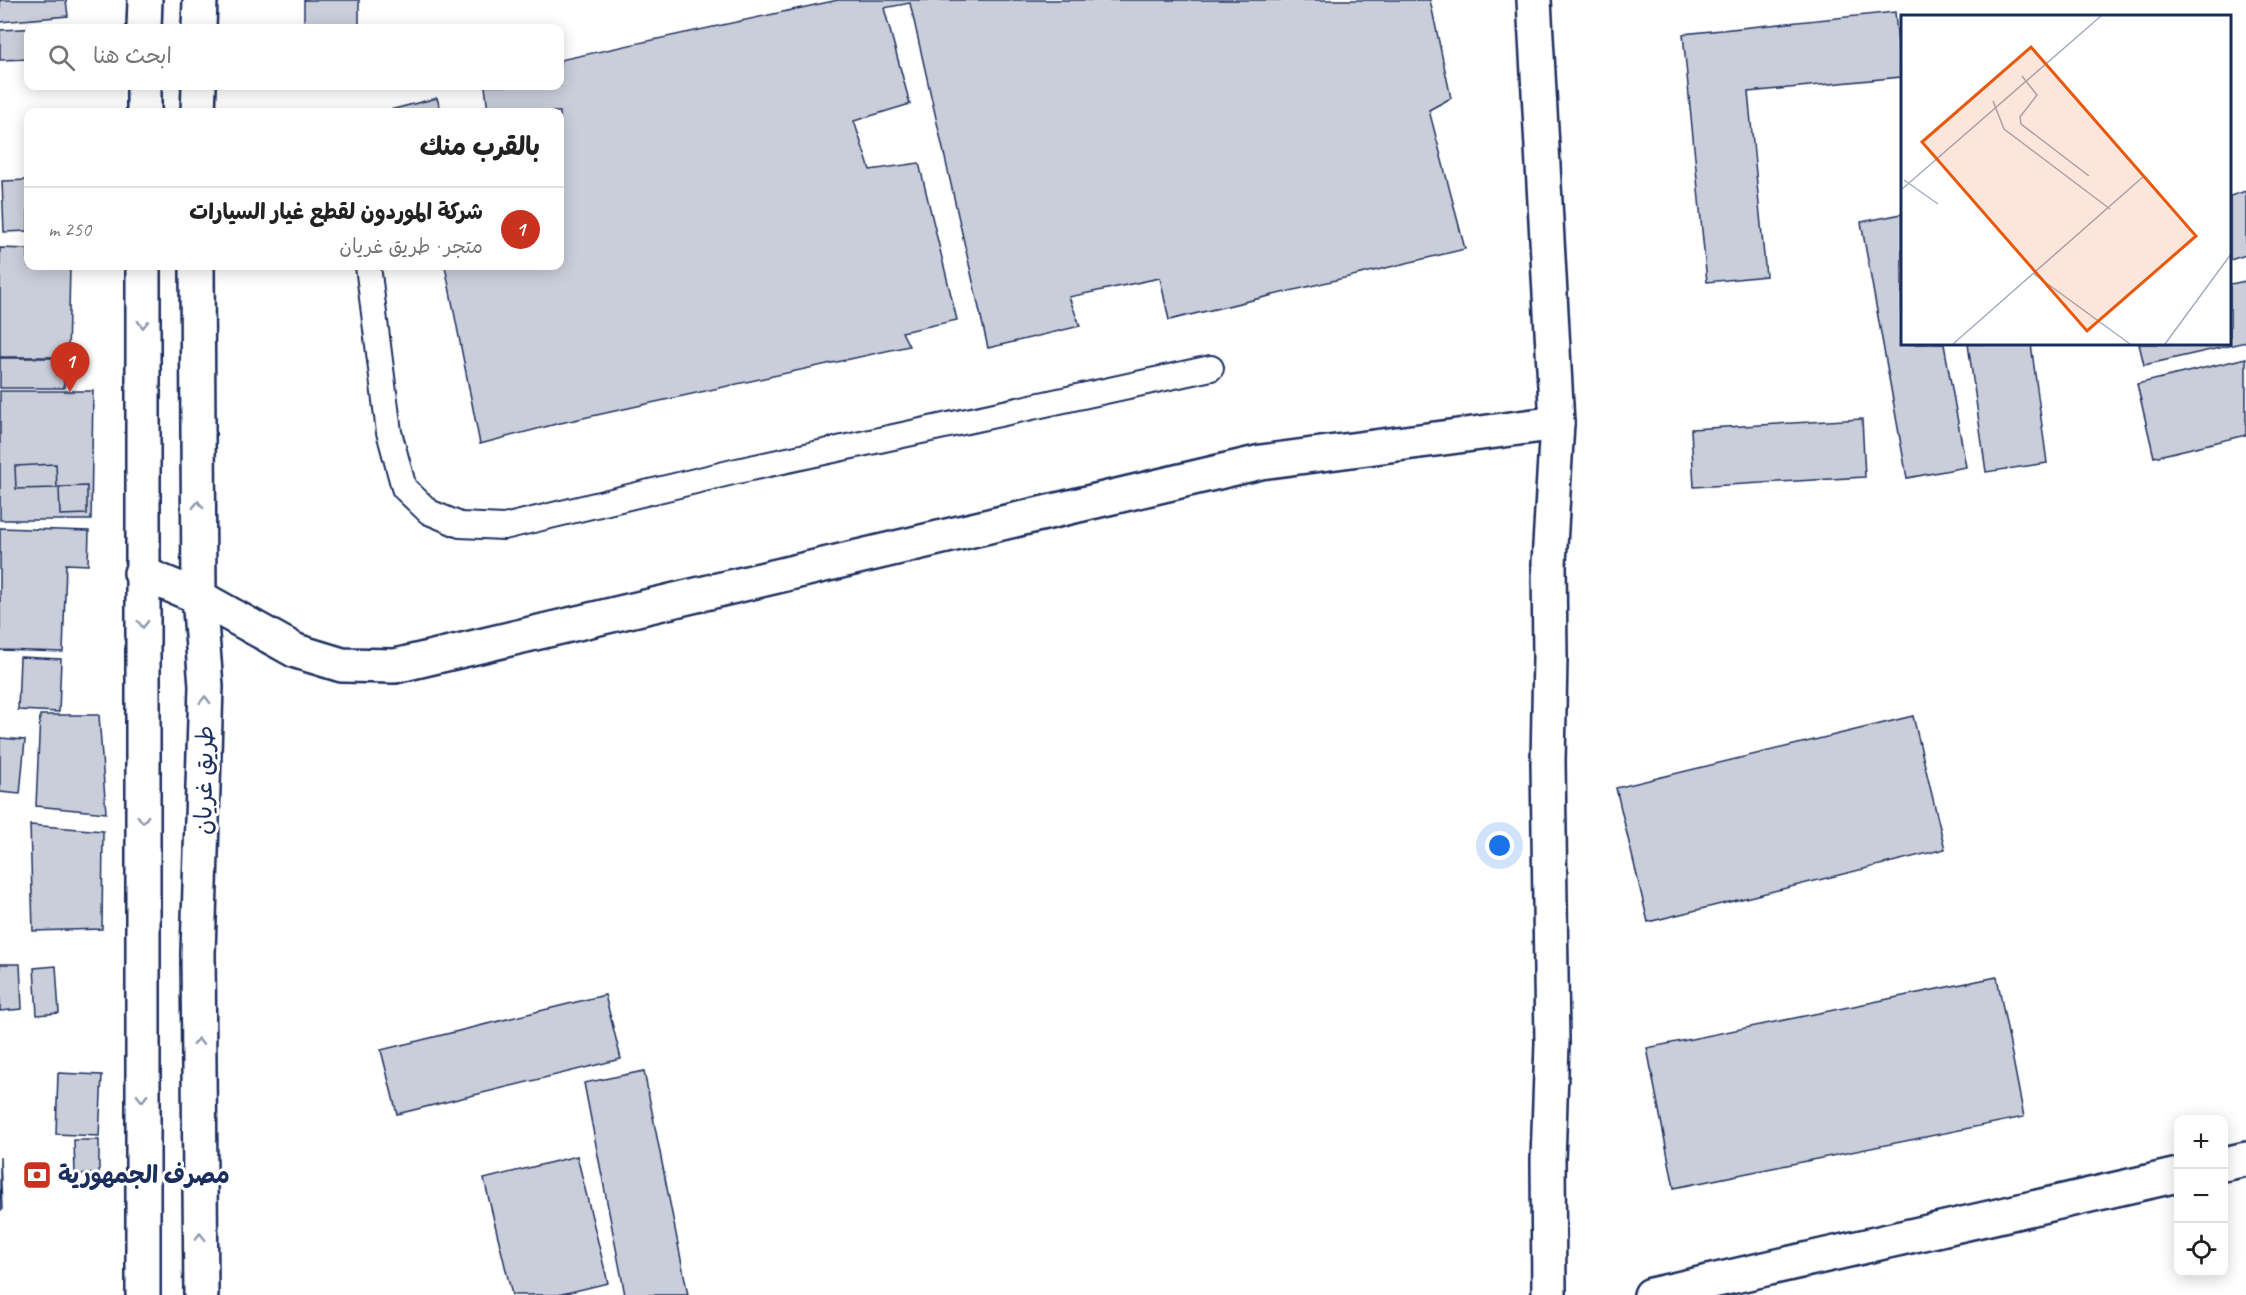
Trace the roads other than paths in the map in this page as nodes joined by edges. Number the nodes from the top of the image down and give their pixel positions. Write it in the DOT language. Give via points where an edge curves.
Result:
graph roads {
  1 [pos="145,0"];
  2 [pos="200,0"];
  3 [pos="1534,0"];
  4 [pos="144,24"];
  5 [pos="199,24"];
  6 [pos="144,90"];
  7 [pos="199,90"];
  8 [pos="144,108"];
  9 [pos="198,108"];
  10 [pos="143,270"];
  11 [pos="197,270"];
  12 [pos="369,270"];
  13 [pos="1211,368"];
  14 [pos="1557,423"];
  15 [pos="141,573"];
  16 [pos="199,597"];
  17 [pos="2246,1159"];
  18 [pos="2228,1163"];
  19 [pos="2174,1176"];
  20 [pos="143,1295"];
  21 [pos="201,1295"];
  22 [pos="1549,1295"];
  23 [pos="1652,1295"];
  1 -- 4 [label="main road"];
  2 -- 5 [label="main road"];
  3 -- 14 [label="main road"];
  6 -- 8 [label="main road"];
  7 -- 9 [label="main road"];
  10 -- 15 [label="main road, one-way"];
  16 -- 11 [label="main road, طريق غريان, one-way"];
  12 -- 13 [label="lane" via="389,432 404,488 429,512 460,525 504,527 737,471"];
  14 -- 16 [label="main road" via="1261,462 395,666 342,665 296,651"];
  14 -- 22 [label="main road" via="1549,563"];
  15 -- 16 [label="main road"];
  15 -- 20 [label="main road, one-way"];
  21 -- 16 [label="main road, طريق غريان, one-way" via="198,953 206,686"];
  17 -- 18 [label="main road"];
  19 -- 23 [label="main road"];
}
